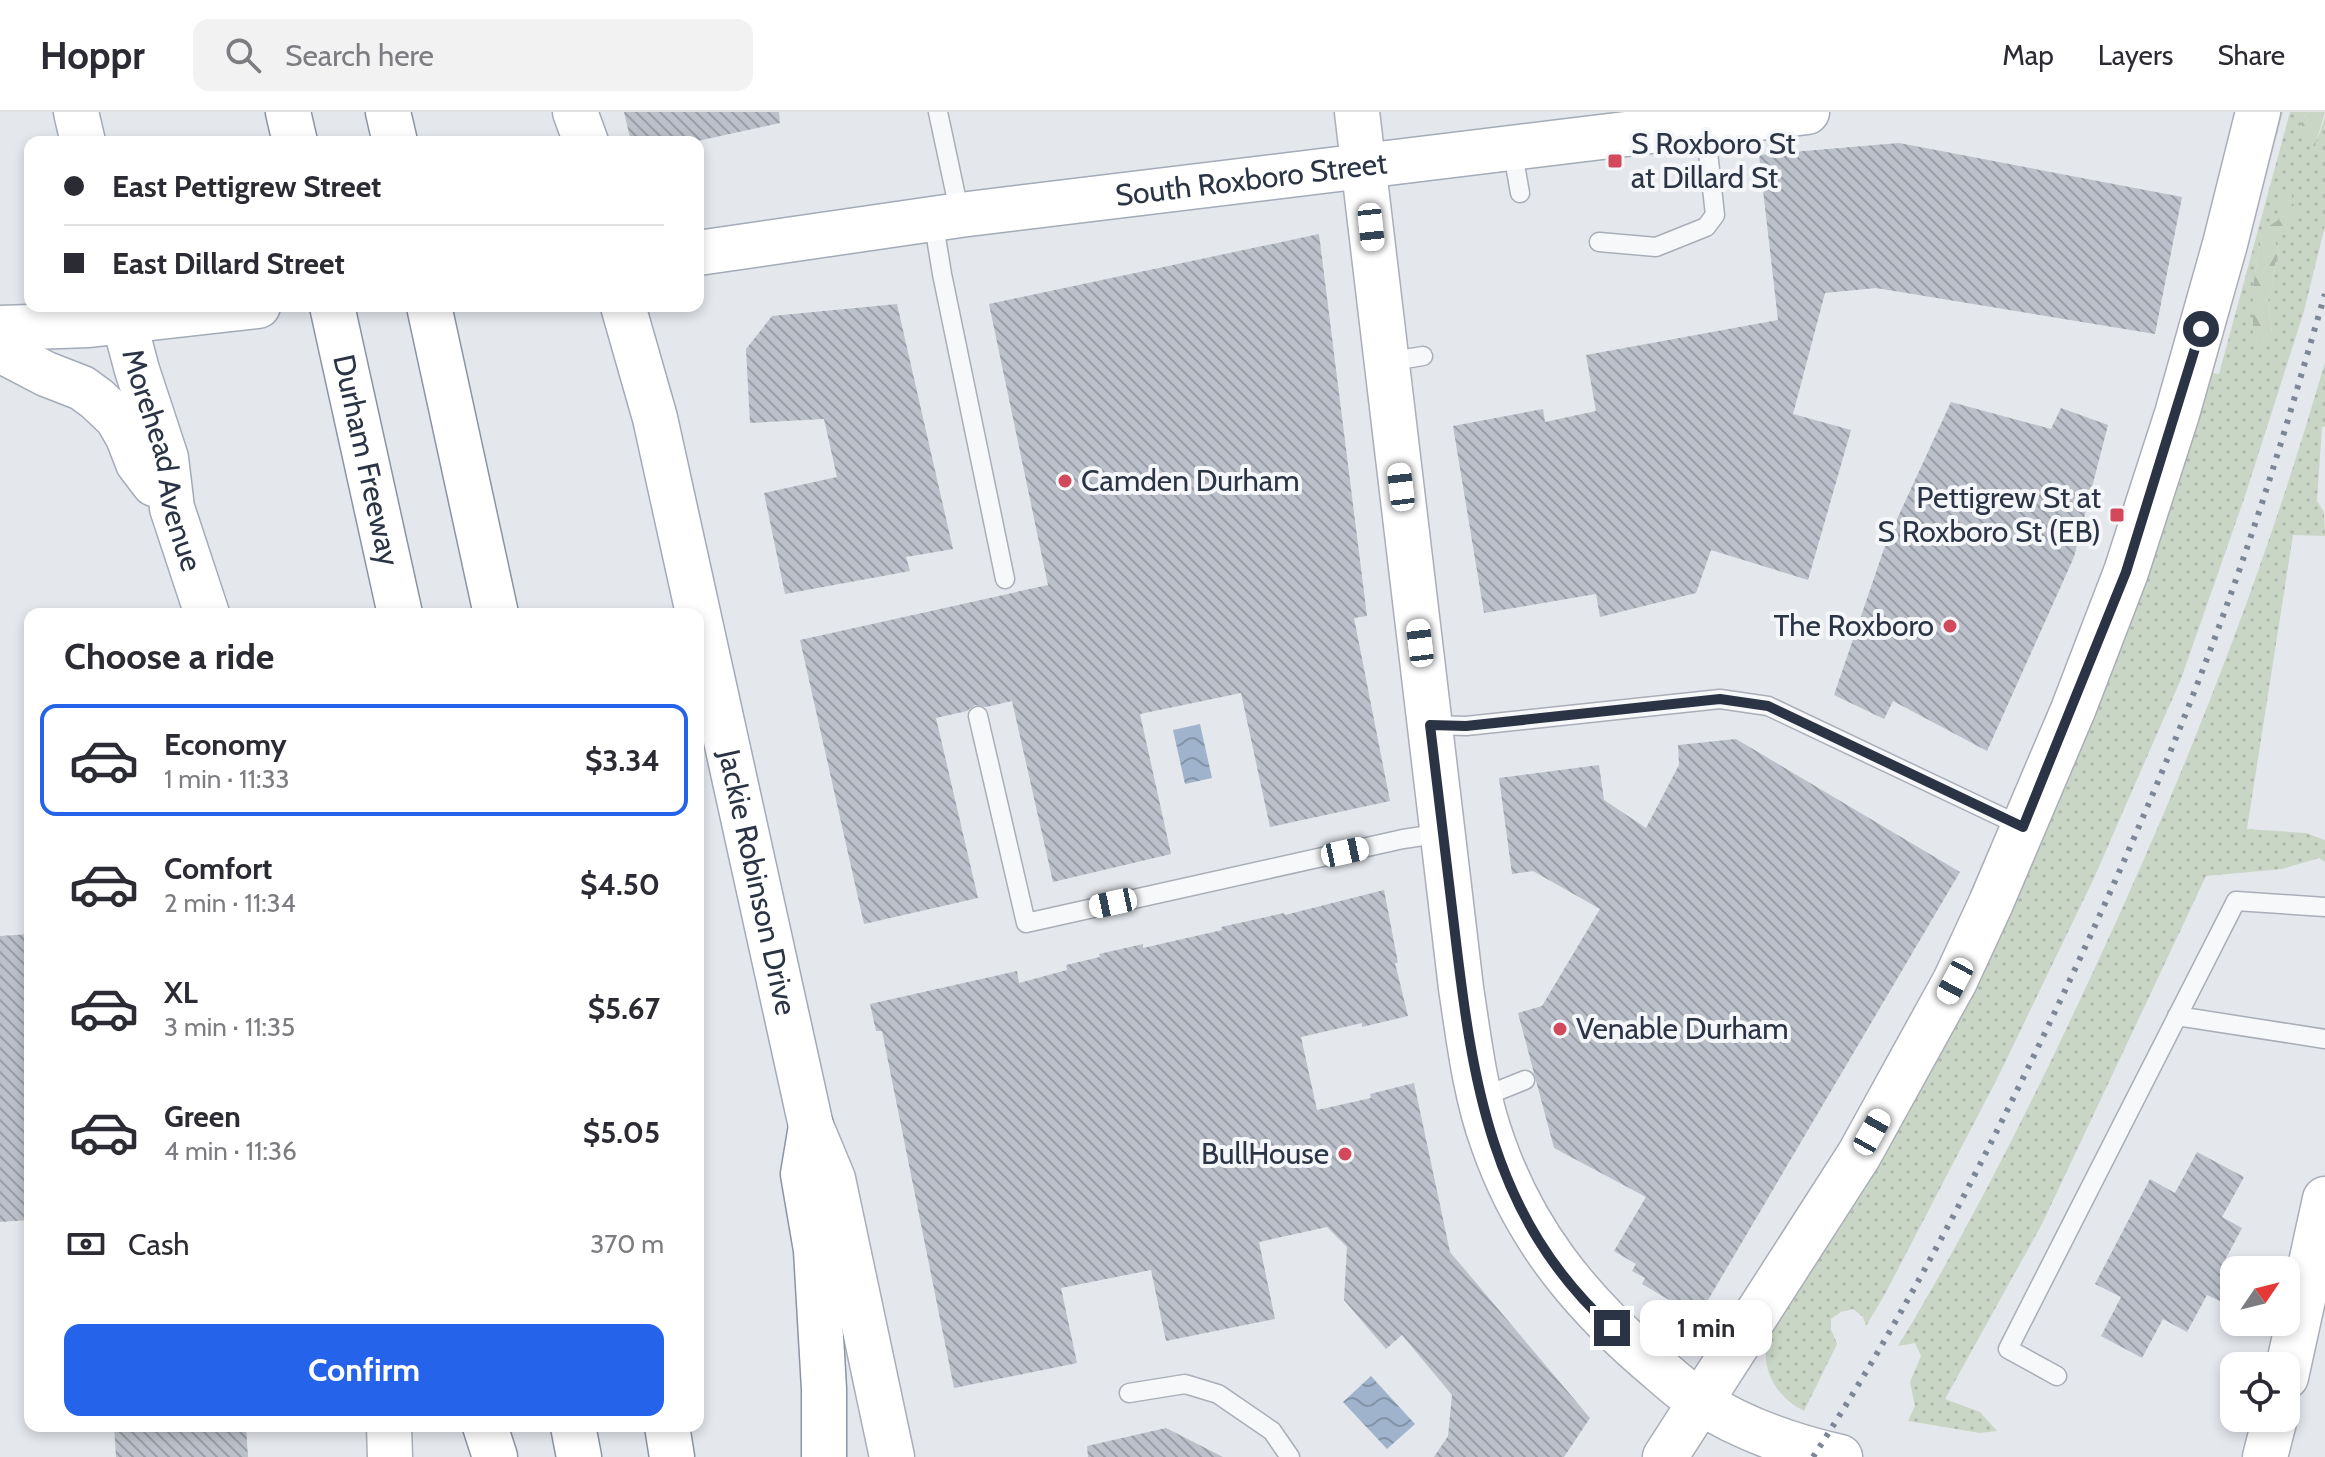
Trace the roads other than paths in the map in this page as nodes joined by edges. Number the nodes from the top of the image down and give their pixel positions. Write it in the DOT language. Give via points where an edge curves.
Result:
graph roads {
  1 [pos="76,112"];
  2 [pos="288,112"];
  3 [pos="568,112"];
  4 [pos="575,112"];
  5 [pos="938,112"];
  6 [pos="1357,112"];
  7 [pos="1807,112"];
  8 [pos="2258,112"];
  9 [pos="1705,124"];
  10 [pos="82,136"];
  11 [pos="294,136"];
  12 [pos="563,136"];
  13 [pos="584,136"];
  14 [pos="1512,147"];
  15 [pos="1363,165"];
  16 [pos="1520,193"];
  17 [pos="947,217"];
  18 [pos="1599,242"];
  19 [pos="704,252"];
  20 [pos="156,312"];
  21 [pos="333,312"];
  22 [pos="430,312"];
  23 [pos="625,312"];
  24 [pos="122,314"];
  25 [pos="0,328"];
  26 [pos="0,350"];
  27 [pos="172,508"];
  28 [pos="1005,579"];
  29 [pos="205,608"];
  30 [pos="399,608"];
  31 [pos="495,608"];
  32 [pos="697,608"];
  33 [pos="704,640"];
  34 [pos="978,716"];
  35 [pos="1430,725"];
  36 [pos="2023,827"];
  37 [pos="1443,833"];
  38 [pos="2325,907"];
  39 [pos="2177,1016"];
  40 [pos="2325,1039"];
  41 [pos="1525,1080"];
  42 [pos="1480,1098"];
  43 [pos="811,1126"];
  44 [pos="2325,1199"];
  45 [pos="2291,1352"];
  46 [pos="2057,1376"];
  47 [pos="1129,1393"];
  48 [pos="1702,1403"];
  49 [pos="389,1432"];
  50 [pos="487,1432"];
  51 [pos="574,1432"];
  52 [pos="668,1432"];
  53 [pos="2271,1432"];
  54 [pos="390,1457"];
  55 [pos="495,1457"];
  56 [pos="579,1457"];
  57 [pos="672,1457"];
  58 [pos="824,1457"];
  59 [pos="892,1457"];
  60 [pos="1290,1457"];
  61 [pos="1665,1457"];
  62 [pos="1840,1457"];
  63 [pos="2265,1457"];
  1 -- 10 [label="main road"];
  2 -- 11 [label="main road"];
  3 -- 12 [label="main road"];
  4 -- 13 [label="main road"];
  5 -- 17 [label="lane"];
  6 -- 15 [label="main road"];
  7 -- 9 [label="main road, South Roxboro Street"];
  8 -- 36 [label="main road" via="2177,414 2126,572"];
  9 -- 14 [label="main road, South Roxboro Street"];
  9 -- 18 [label="lane" via="1715,215 1706,227 1656,247"];
  14 -- 15 [label="main road, South Roxboro Street"];
  14 -- 16 [label="lane"];
  15 -- 17 [label="main road, South Roxboro Street"];
  15 -- 35 [label="main road" via="1405,359"];
  17 -- 19 [label="main road, South Roxboro Street"];
  17 -- 28 [label="lane" via="942,274"];
  20 -- 24 [label="main road"];
  21 -- 30 [label="main road, Durham Freeway"];
  22 -- 31 [label="main road"];
  23 -- 32 [label="main road, Jackie Robinson Drive" via="655,418"];
  24 -- 25 [label="main road" via="71,326"];
  24 -- 27 [label="main road, Morehead Avenue" via="166,458"];
  26 -- 27 [label="main road" via="97,399 117,418 138,463"];
  27 -- 29 [label="main road, Morehead Avenue"];
  33 -- 43 [label="main road, Jackie Robinson Drive"];
  34 -- 37 [label="lane" via="1026,923"];
  35 -- 36 [label="lane" via="1466,726 1720,699 1768,706"];
  35 -- 37 [label="main road"];
  36 -- 48 [label="main road" via="1955,981 1910,1064 1859,1155"];
  37 -- 42 [label="main road"];
  38 -- 39 [label="lane" via="2236,901"];
  39 -- 40 [label="lane"];
  39 -- 46 [label="lane" via="2008,1349"];
  41 -- 42 [label="lane"];
  42 -- 48 [label="main road" via="1504,1175 1559,1268 1599,1316"];
  43 -- 58 [label="main road" via="803,1174 816,1250"];
  43 -- 59 [label="main road, Jackie Robinson Drive" via="833,1179"];
  44 -- 45 [label="main road"];
  47 -- 60 [label="lane" via="1185,1384 1218,1394 1272,1431"];
  48 -- 61 [label="main road"];
  48 -- 62 [label="main road" via="1749,1426"];
  49 -- 54 [label="main road"];
  50 -- 55 [label="main road"];
  51 -- 56 [label="main road"];
  52 -- 57 [label="main road"];
  53 -- 63 [label="main road"];
}
